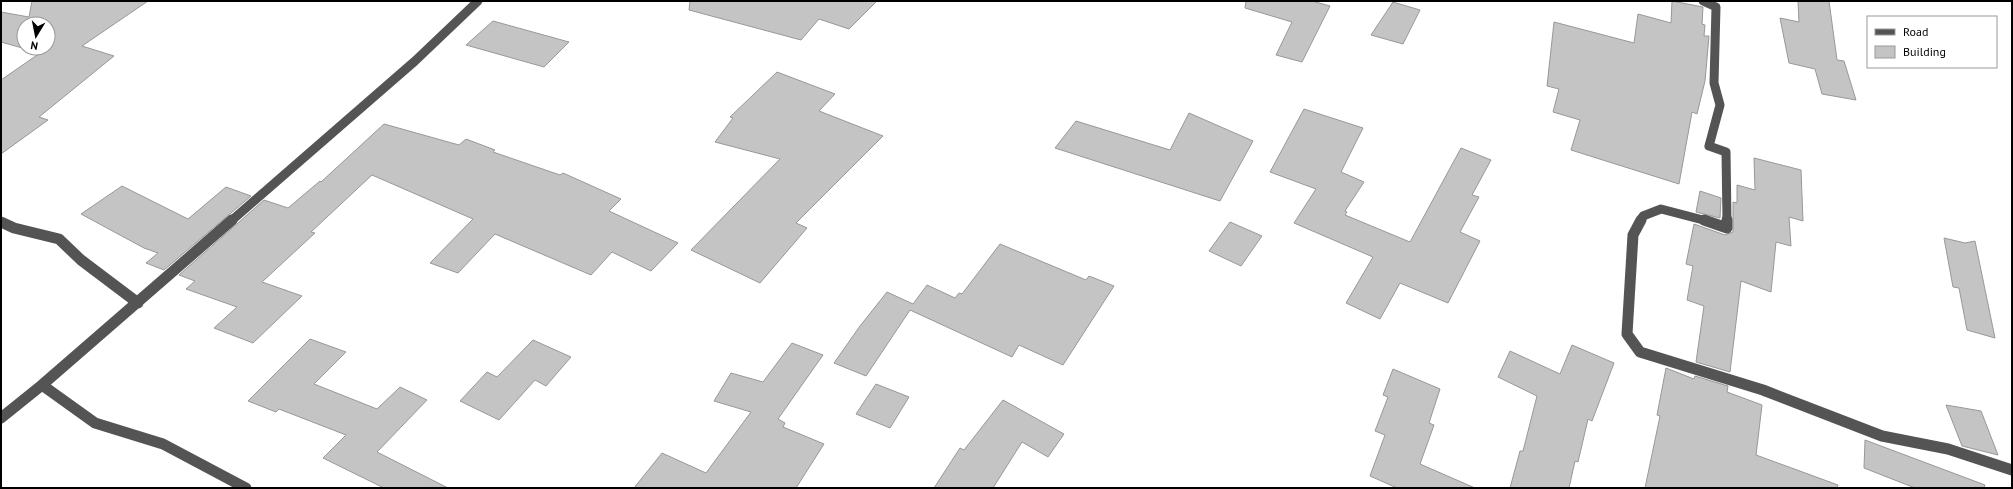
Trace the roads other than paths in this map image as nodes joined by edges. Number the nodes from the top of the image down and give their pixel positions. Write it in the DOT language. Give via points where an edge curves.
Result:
graph roads {
  1 [pos="478,1"];
  2 [pos="1703,1"];
  3 [pos="1,222"];
  4 [pos="138,303"];
  5 [pos="42,385"];
  6 [pos="1,418"];
  7 [pos="2012,470"];
  8 [pos="246,488"];
  1 -- 4 [label="street" via="415,61"];
  2 -- 7 [label="street" via="1716,7 1714,83 1720,105 1709,146 1726,152 1727,228 1661,209 1643,216 1633,235 1627,334 1640,352 1763,390 1882,436 1948,449"];
  3 -- 4 [label="street" via="14,228 59,239 81,260"];
  4 -- 5 [label="street"];
  5 -- 6 [label="street"];
  5 -- 8 [label="street" via="96,423 163,444"];
}
